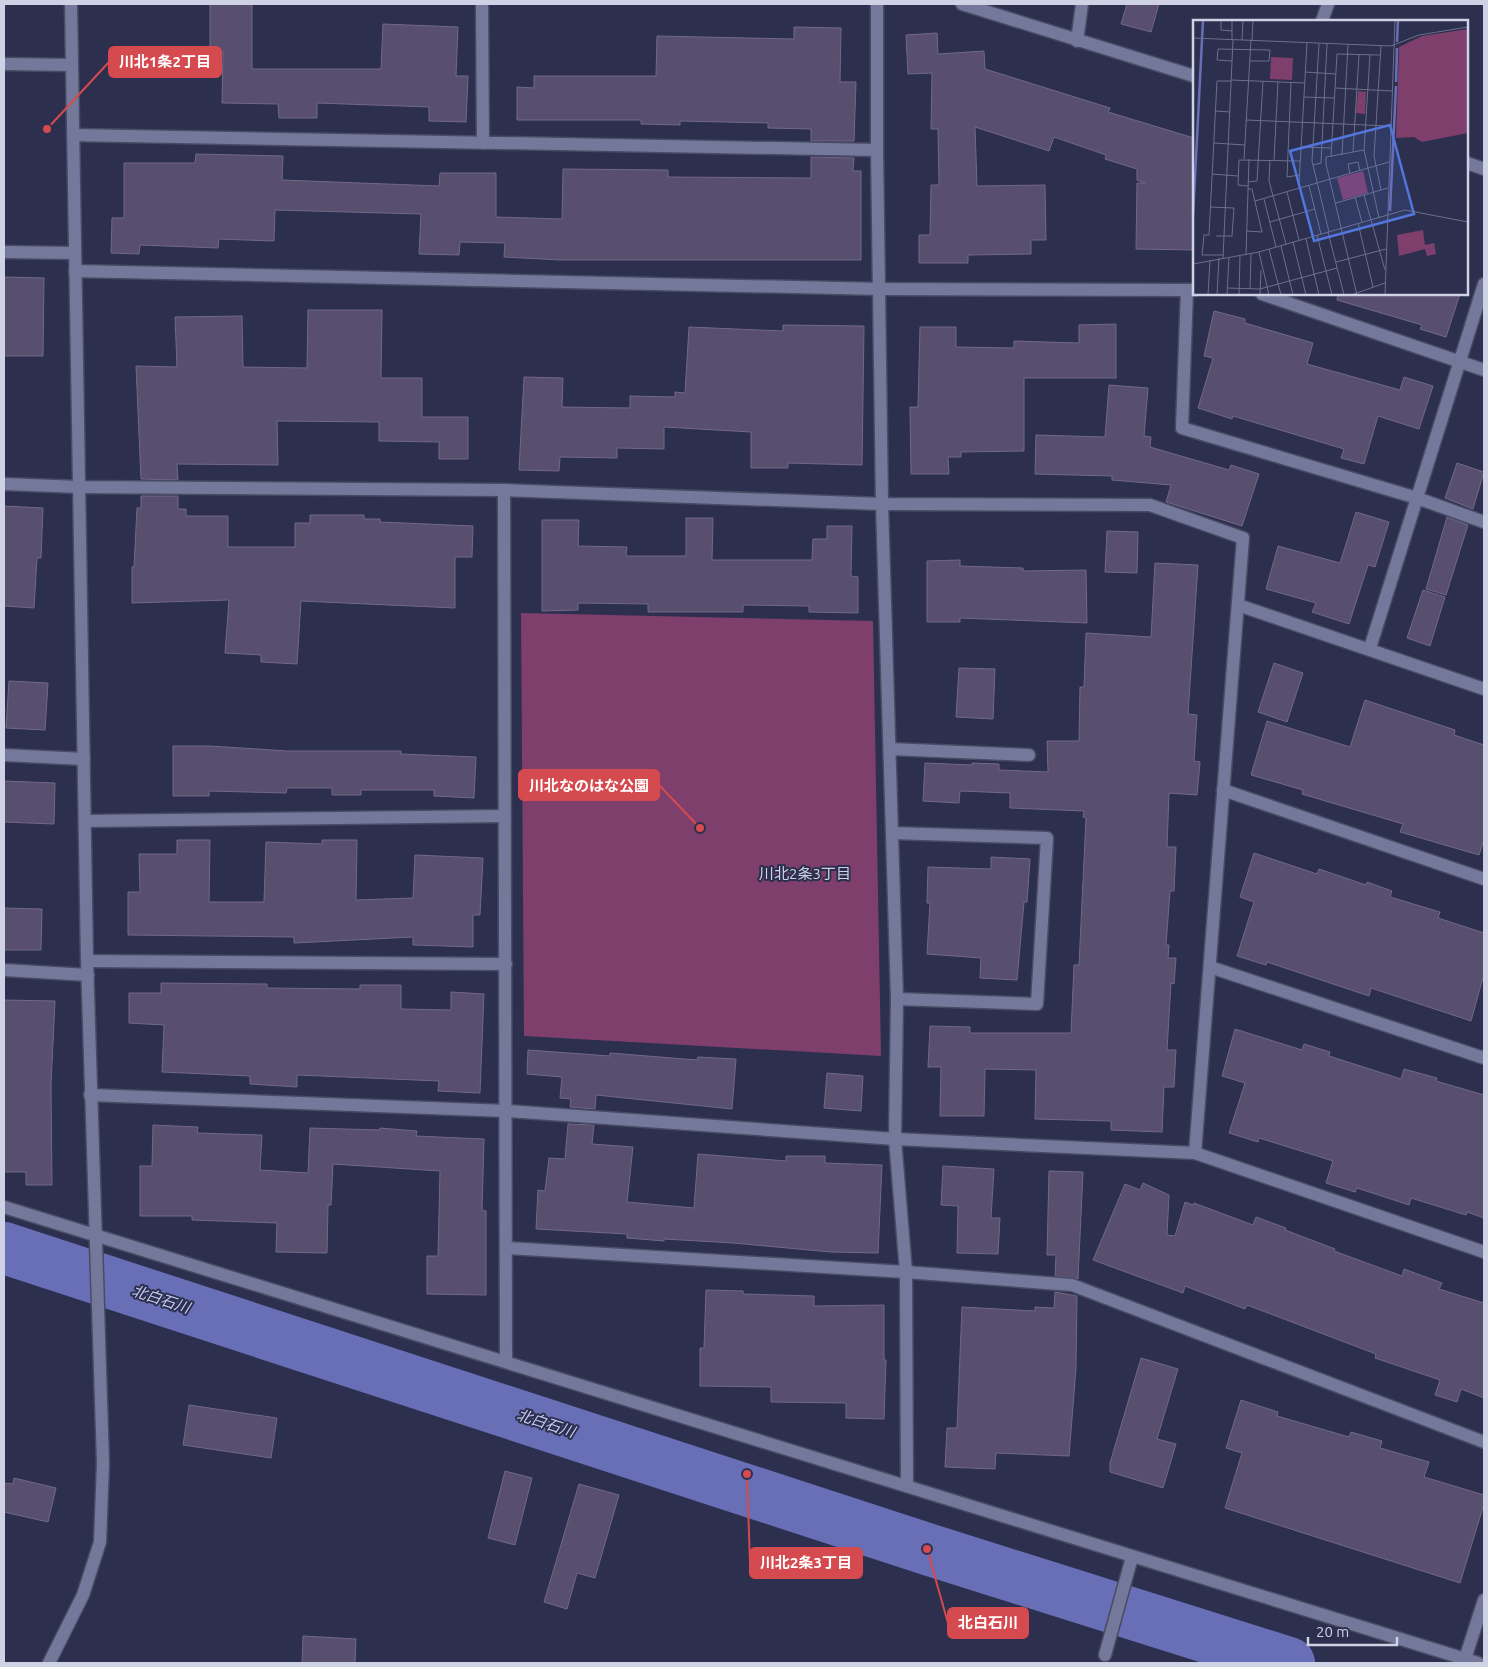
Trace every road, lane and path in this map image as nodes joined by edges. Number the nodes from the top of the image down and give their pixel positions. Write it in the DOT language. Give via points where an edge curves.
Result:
graph roads {
  1 [pos="70,4"];
  2 [pos="482,4"];
  3 [pos="877,4"];
  4 [pos="962,4"];
  5 [pos="1082,4"];
  6 [pos="1328,4"];
  7 [pos="1322,20"];
  8 [pos="1077,40"];
  9 [pos="4,64"];
  10 [pos="72,65"];
  11 [pos="1193,76"];
  12 [pos="74,135"];
  13 [pos="483,143"];
  14 [pos="877,150"];
  15 [pos="1468,163"];
  16 [pos="1484,169"];
  17 [pos="4,252"];
  18 [pos="73,253"];
  19 [pos="75,270"];
  20 [pos="1484,284"];
  21 [pos="880,289"];
  22 [pos="1190,290"];
  23 [pos="1265,295"];
  24 [pos="1460,361"];
  25 [pos="1484,370"];
  26 [pos="4,484"];
  27 [pos="79,487"];
  28 [pos="504,490"];
  29 [pos="1417,498"];
  30 [pos="882,504"];
  31 [pos="1484,522"];
  32 [pos="1238,605"];
  33 [pos="1370,648"];
  34 [pos="1484,689"];
  35 [pos="890,749"];
  36 [pos="4,755"];
  37 [pos="1029,755"];
  38 [pos="84,759"];
  39 [pos="1224,790"];
  40 [pos="505,816"];
  41 [pos="85,821"];
  42 [pos="892,833"];
  43 [pos="1484,879"];
  44 [pos="87,961"];
  45 [pos="506,964"];
  46 [pos="1210,967"];
  47 [pos="4,970"];
  48 [pos="88,975"];
  49 [pos="897,999"];
  50 [pos="1484,1058"];
  51 [pos="90,1095"];
  52 [pos="507,1111"];
  53 [pos="895,1139"];
  54 [pos="1195,1153"];
  55 [pos="4,1206"];
  56 [pos="96,1234"];
  57 [pos="508,1248"];
  58 [pos="1484,1252"];
  59 [pos="906,1272"];
  60 [pos="506,1361"];
  61 [pos="1484,1442"];
  62 [pos="907,1485"];
  63 [pos="1132,1557"];
  64 [pos="1484,1600"];
  65 [pos="1105,1654"];
  66 [pos="1465,1659"];
  67 [pos="49,1663"];
  68 [pos="1478,1663"];
  1 -- 10 [label="street"];
  2 -- 13 [label="street"];
  3 -- 14 [label="street"];
  4 -- 8 [label="street"];
  5 -- 8 [label="street"];
  6 -- 7 [label="street"];
  8 -- 11 [label="street"];
  9 -- 10 [label="street"];
  10 -- 12 [label="street"];
  12 -- 13 [label="street"];
  12 -- 18 [label="street"];
  13 -- 14 [label="street"];
  14 -- 21 [label="street"];
  15 -- 16 [label="street"];
  17 -- 18 [label="street"];
  18 -- 19 [label="street"];
  19 -- 21 [label="street"];
  19 -- 27 [label="street"];
  20 -- 24 [label="street"];
  21 -- 22 [label="street"];
  21 -- 30 [label="street"];
  22 -- 29 [label="street" via="1182,428"];
  23 -- 24 [label="street"];
  24 -- 25 [label="street"];
  24 -- 29 [label="street"];
  26 -- 27 [label="street"];
  27 -- 28 [label="street"];
  27 -- 38 [label="street"];
  28 -- 30 [label="street"];
  28 -- 40 [label="street"];
  29 -- 31 [label="street"];
  29 -- 33 [label="street"];
  30 -- 32 [label="street" via="1150,505 1243,538"];
  30 -- 35 [label="street"];
  32 -- 33 [label="street"];
  32 -- 39 [label="street"];
  33 -- 34 [label="street"];
  35 -- 37 [label="street"];
  35 -- 42 [label="street"];
  36 -- 38 [label="street"];
  38 -- 41 [label="street"];
  39 -- 43 [label="street"];
  39 -- 46 [label="street"];
  40 -- 41 [label="street"];
  40 -- 45 [label="street"];
  41 -- 44 [label="street"];
  42 -- 49 [label="street"];
  42 -- 49 [label="street" via="1047,838 1037,1004"];
  44 -- 45 [label="street"];
  44 -- 48 [label="street"];
  45 -- 52 [label="street"];
  46 -- 50 [label="street"];
  46 -- 54 [label="street"];
  47 -- 48 [label="street"];
  48 -- 51 [label="street"];
  49 -- 53 [label="street"];
  51 -- 52 [label="street"];
  51 -- 56 [label="street"];
  52 -- 53 [label="street"];
  52 -- 57 [label="street"];
  53 -- 54 [label="street"];
  53 -- 59 [label="street"];
  54 -- 58 [label="street"];
  55 -- 56 [label="street"];
  56 -- 60 [label="street"];
  56 -- 67 [label="street" via="103,1463 100,1542 83,1595"];
  57 -- 59 [label="street"];
  57 -- 60 [label="street"];
  59 -- 61 [label="street" via="1072,1285"];
  59 -- 62 [label="street"];
  60 -- 62 [label="street"];
  62 -- 63 [label="street"];
  63 -- 65 [label="street"];
  63 -- 66 [label="street"];
  64 -- 66 [label="street"];
  66 -- 68 [label="street"];
}
